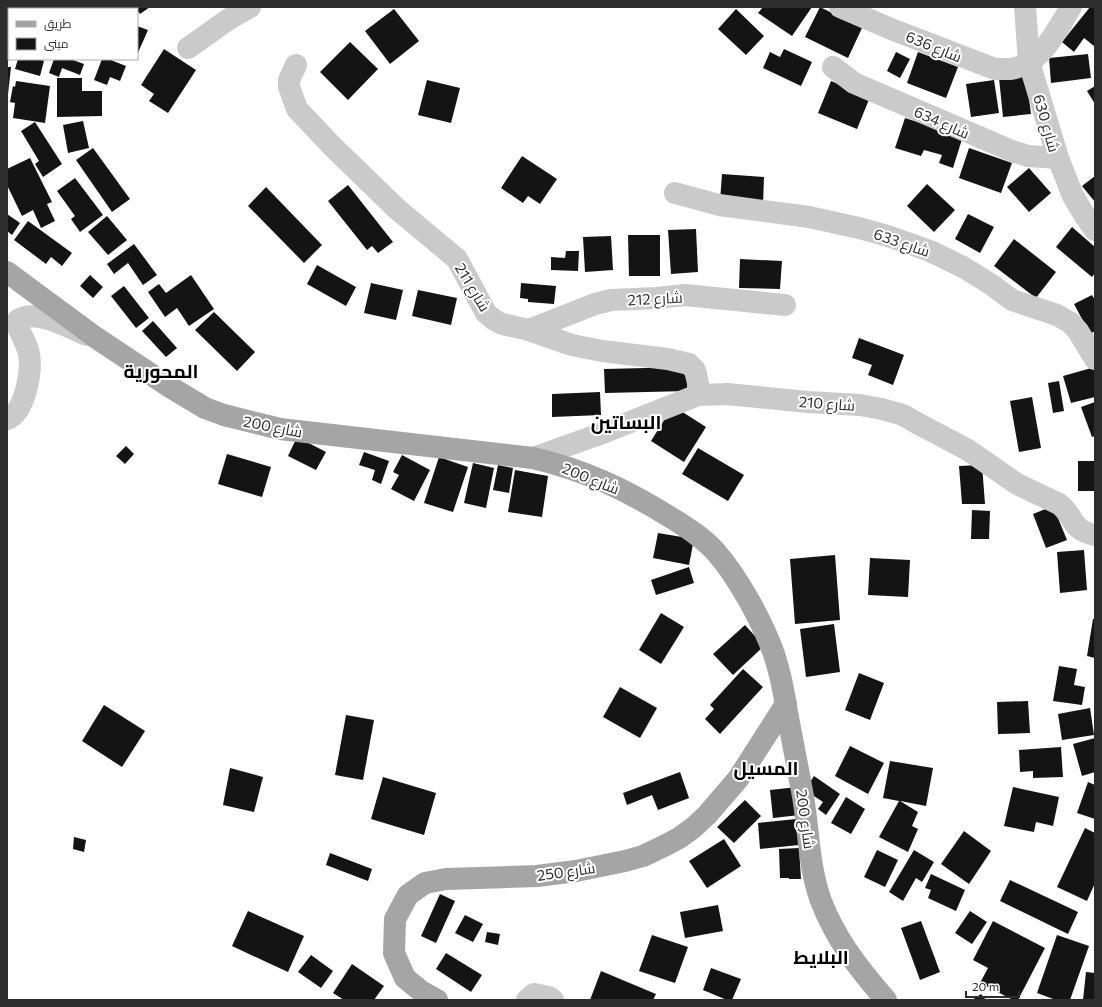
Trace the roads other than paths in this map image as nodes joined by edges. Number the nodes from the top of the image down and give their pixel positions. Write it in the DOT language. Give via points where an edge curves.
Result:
graph roads {
  1 [pos="250,7"];
  2 [pos="840,7"];
  3 [pos="1025,7"];
  4 [pos="1071,7"];
  5 [pos="188,48"];
  6 [pos="1030,62"];
  7 [pos="296,65"];
  8 [pos="833,67"];
  9 [pos="1058,158"];
  10 [pos="675,194"];
  11 [pos="1095,230"];
  12 [pos="7,272"];
  13 [pos="786,305"];
  14 [pos="529,330"];
  15 [pos="96,337"];
  16 [pos="1095,359"];
  17 [pos="698,395"];
  18 [pos="7,419"];
  19 [pos="533,458"];
  20 [pos="1095,536"];
  21 [pos="786,704"];
  22 [pos="437,1000"];
  23 [pos="527,1000"];
  24 [pos="553,1000"];
  25 [pos="886,1000"];
  1 -- 5 [label="street"];
  2 -- 6 [label="street, شارع 636" via="891,30 995,69 1012,68"];
  3 -- 6 [label="street, شارع 630"];
  4 -- 6 [label="street" via="1047,46"];
  6 -- 9 [label="street, شارع 630"];
  7 -- 14 [label="street, شارع 211" via="289,86 301,114 397,209 457,259 486,313 502,324"];
  8 -- 9 [label="street, شارع 634" via="854,83 1012,151 1028,156"];
  9 -- 11 [label="street, شارع 630" via="1074,196"];
  10 -- 16 [label="street, شارع 633" via="719,205 809,217 846,225 930,251 963,267 1012,300 1057,315 1071,323"];
  12 -- 15 [label="main road, شارع 200"];
  13 -- 14 [label="street, شارع 212" via="685,295 611,300"];
  14 -- 17 [label="street, شارع 211" via="602,352 668,359 689,364 695,370"];
  15 -- 18 [label="street" via="42,317 29,316 18,320 29,356 28,378 18,410"];
  15 -- 19 [label="main road, شارع 200" via="188,399 205,408 261,426"];
  17 -- 19 [label="street, شارع 210"];
  17 -- 20 [label="street, شارع 210" via="716,393 860,405 882,408 903,415 968,450 1017,484 1059,504 1078,528"];
  19 -- 21 [label="main road, شارع 200" via="567,467 606,482 647,503 698,536 714,550 739,584 768,638"];
  21 -- 22 [label="main road, شارع 250" via="738,779 693,828 666,845 643,856 576,871 537,876 446,879 425,883 408,895 395,919 394,953 405,978"];
  21 -- 25 [label="main road, شارع 200" via="803,795 813,875 820,900 840,942"];
  23 -- 24 [label="street" via="534,994"];
}
